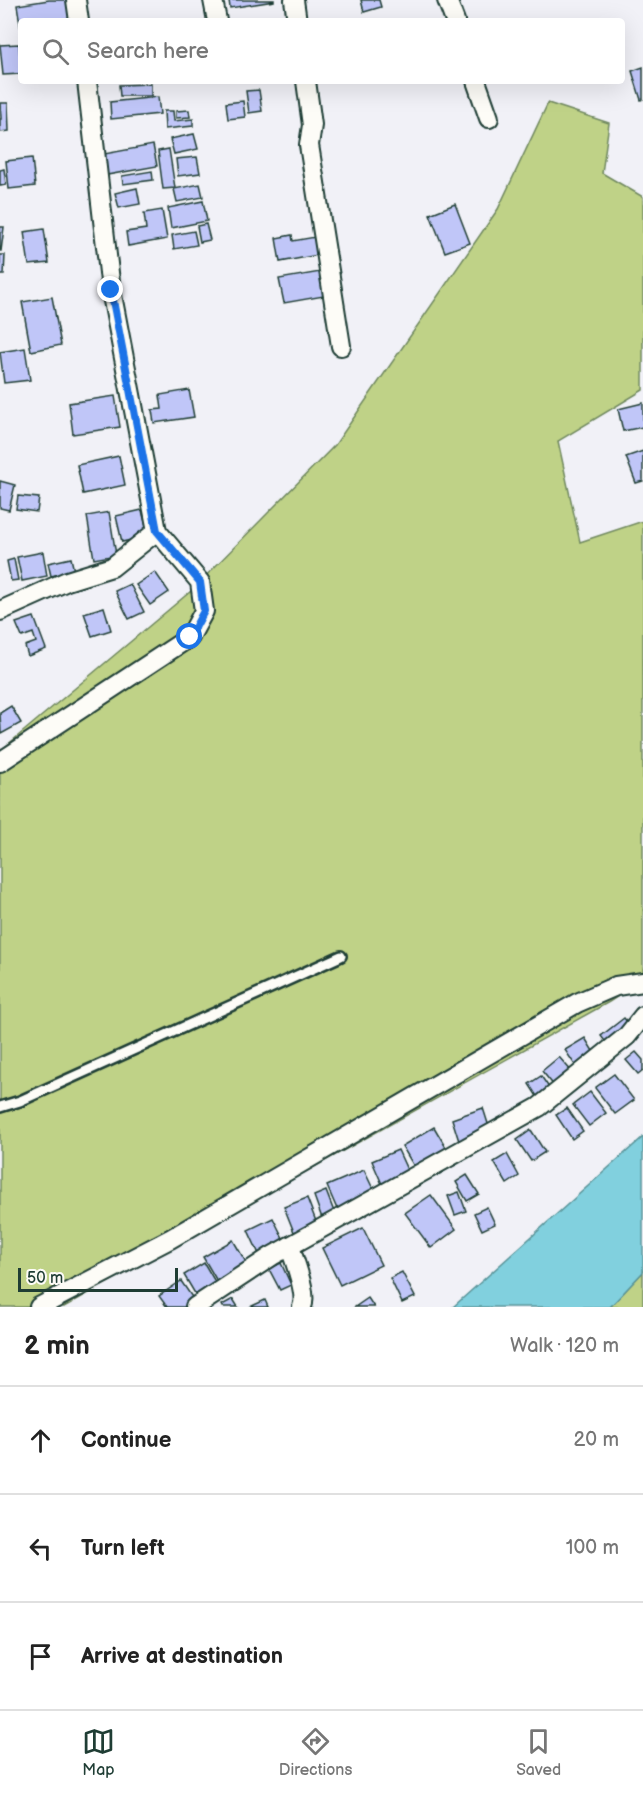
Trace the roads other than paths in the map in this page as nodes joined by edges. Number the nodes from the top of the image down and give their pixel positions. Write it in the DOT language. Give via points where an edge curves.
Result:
graph roads {
  1 [pos="76,0"];
  2 [pos="213,0"];
  3 [pos="294,0"];
  4 [pos="447,0"];
  5 [pos="79,18"];
  6 [pos="216,18"];
  7 [pos="297,18"];
  8 [pos="454,18"];
  9 [pos="87,84"];
  10 [pos="306,84"];
  11 [pos="477,84"];
  12 [pos="489,118"];
  13 [pos="341,346"];
  14 [pos="157,531"];
  15 [pos="0,611"];
  16 [pos="0,762"];
  17 [pos="341,956"];
  18 [pos="643,982"];
  19 [pos="643,1016"];
  20 [pos="0,1107"];
  21 [pos="290,1246"];
  22 [pos="39,1307"];
  23 [pos="195,1307"];
  24 [pos="302,1307"];
  1 -- 5 [label="street"];
  2 -- 6 [label="street"];
  3 -- 7 [label="street"];
  4 -- 8 [label="street"];
  9 -- 14 [label="street" via="111,290"];
  10 -- 13 [label="street" via="312,125 309,145"];
  11 -- 12 [label="street"];
  14 -- 15 [label="street" via="112,567 67,581"];
  14 -- 16 [label="street" via="200,582 204,611 190,637"];
  17 -- 20 [label="lane"];
  18 -- 22 [label="street" via="616,986 577,1004 170,1239"];
  19 -- 21 [label="street" via="627,1036 539,1107"];
  21 -- 23 [label="street"];
  21 -- 24 [label="street" via="305,1301"];
}
